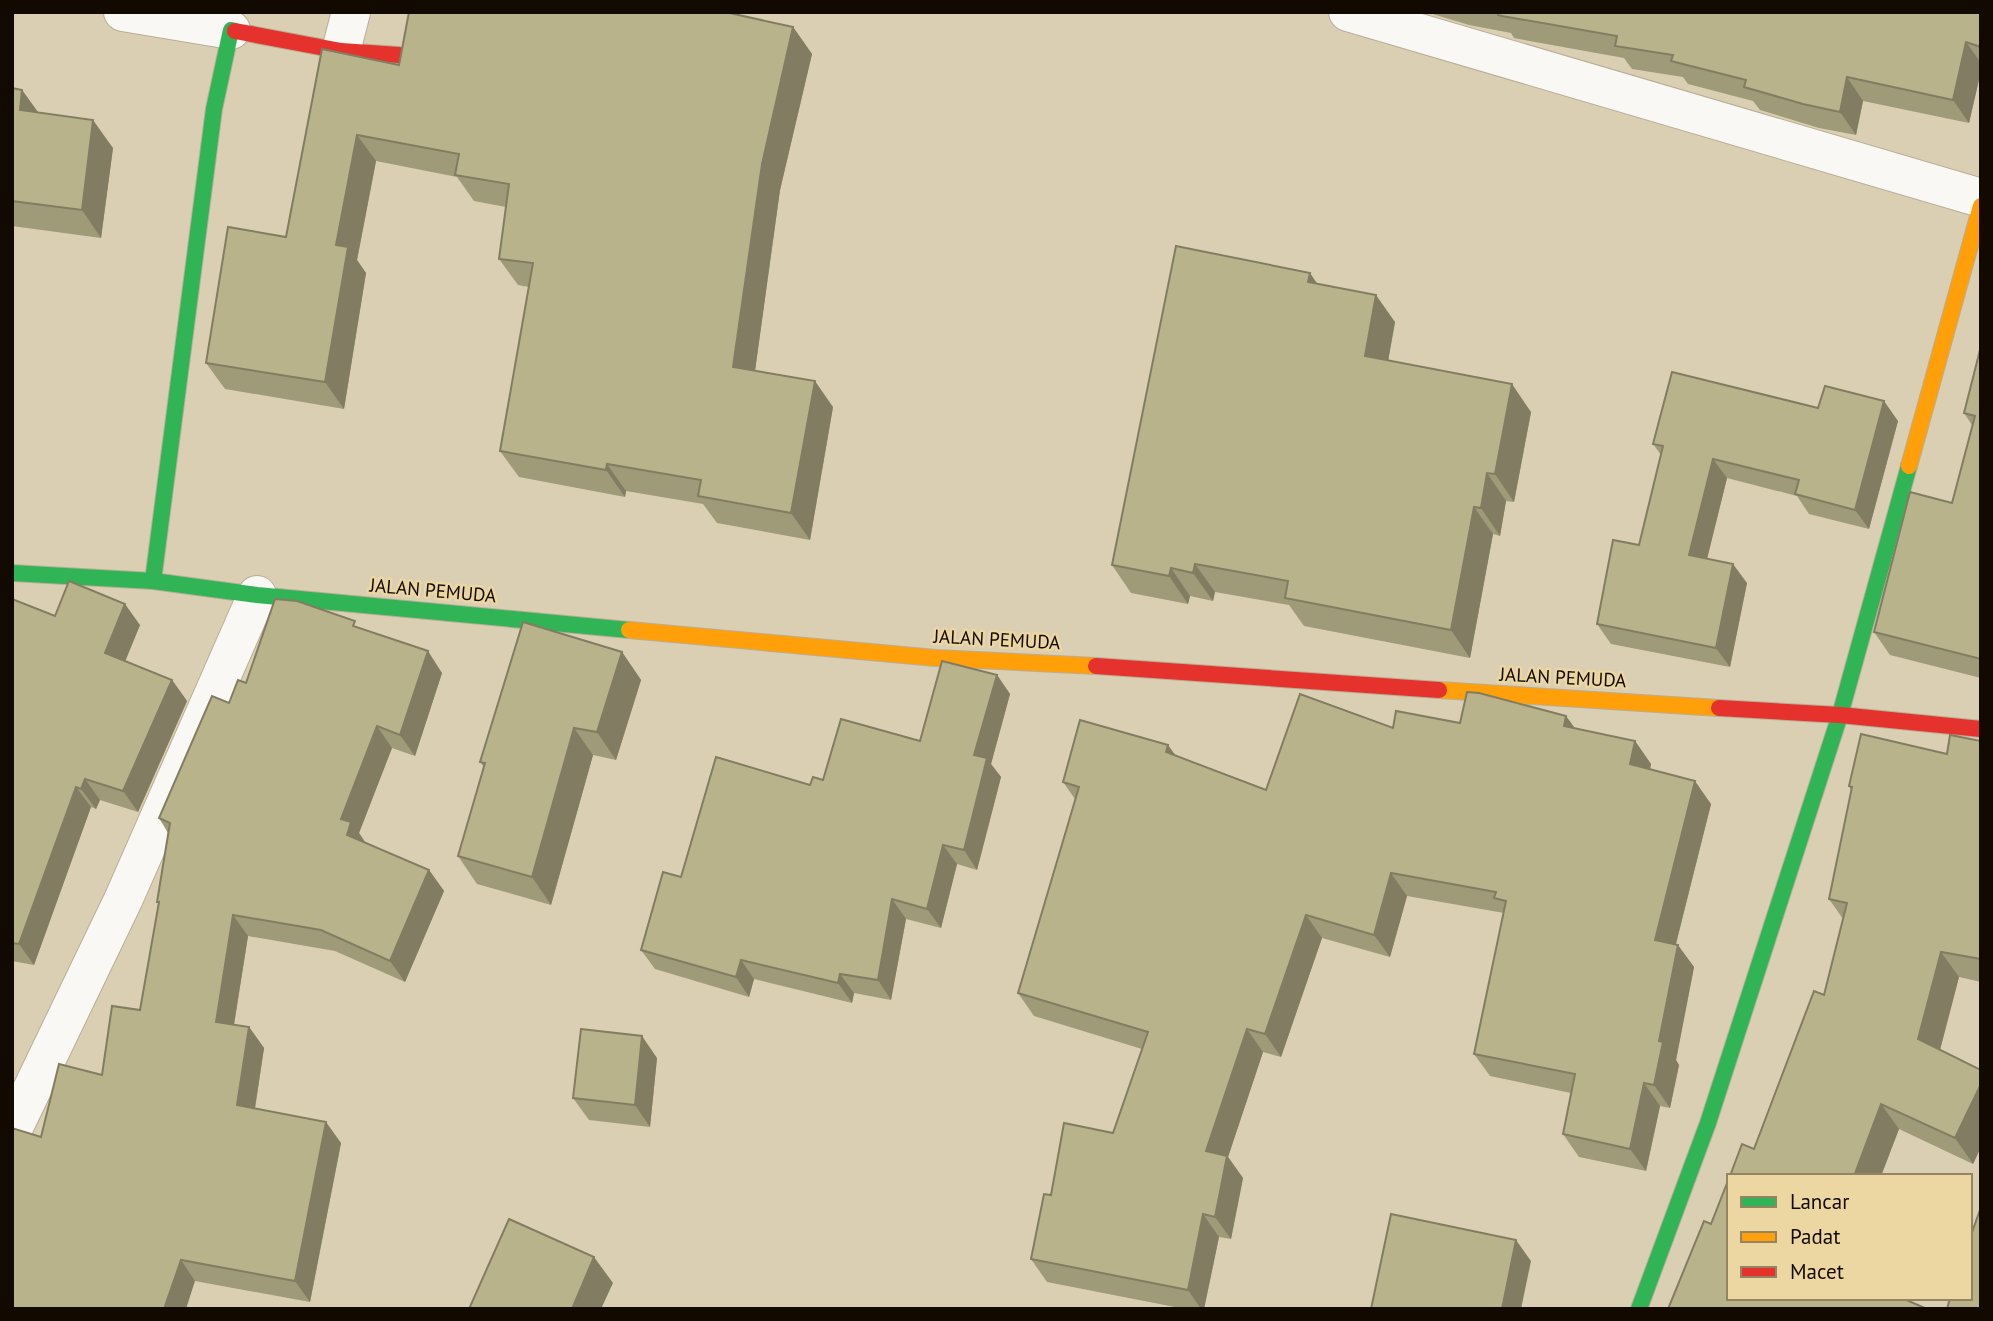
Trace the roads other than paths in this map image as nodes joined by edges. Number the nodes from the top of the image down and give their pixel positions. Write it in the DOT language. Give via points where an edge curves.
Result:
graph roads {
  1 [pos="123,12"];
  2 [pos="351,12"];
  3 [pos="1348,12"];
  4 [pos="231,30"];
  5 [pos="341,51"];
  6 [pos="399,55"];
  7 [pos="1981,198"];
  8 [pos="1981,206"];
  9 [pos="12,573"];
  10 [pos="153,582"];
  11 [pos="257,595"];
  12 [pos="1840,715"];
  13 [pos="1981,729"];
  14 [pos="12,1131"];
  15 [pos="1639,1309"];
  1 -- 4 [label="street"];
  2 -- 5 [label="street"];
  3 -- 7 [label="street"];
  4 -- 5 [label="street"];
  4 -- 10 [label="street" via="214,109"];
  5 -- 6 [label="street"];
  8 -- 12 [label="street"];
  9 -- 10 [label="street, JALAN PEMUDA"];
  10 -- 11 [label="street, JALAN PEMUDA"];
  11 -- 12 [label="street, JALAN PEMUDA" via="936,658"];
  11 -- 14 [label="street" via="124,898"];
  12 -- 13 [label="street, JALAN PEMUDA"];
  12 -- 15 [label="street" via="1707,1123"];
}
